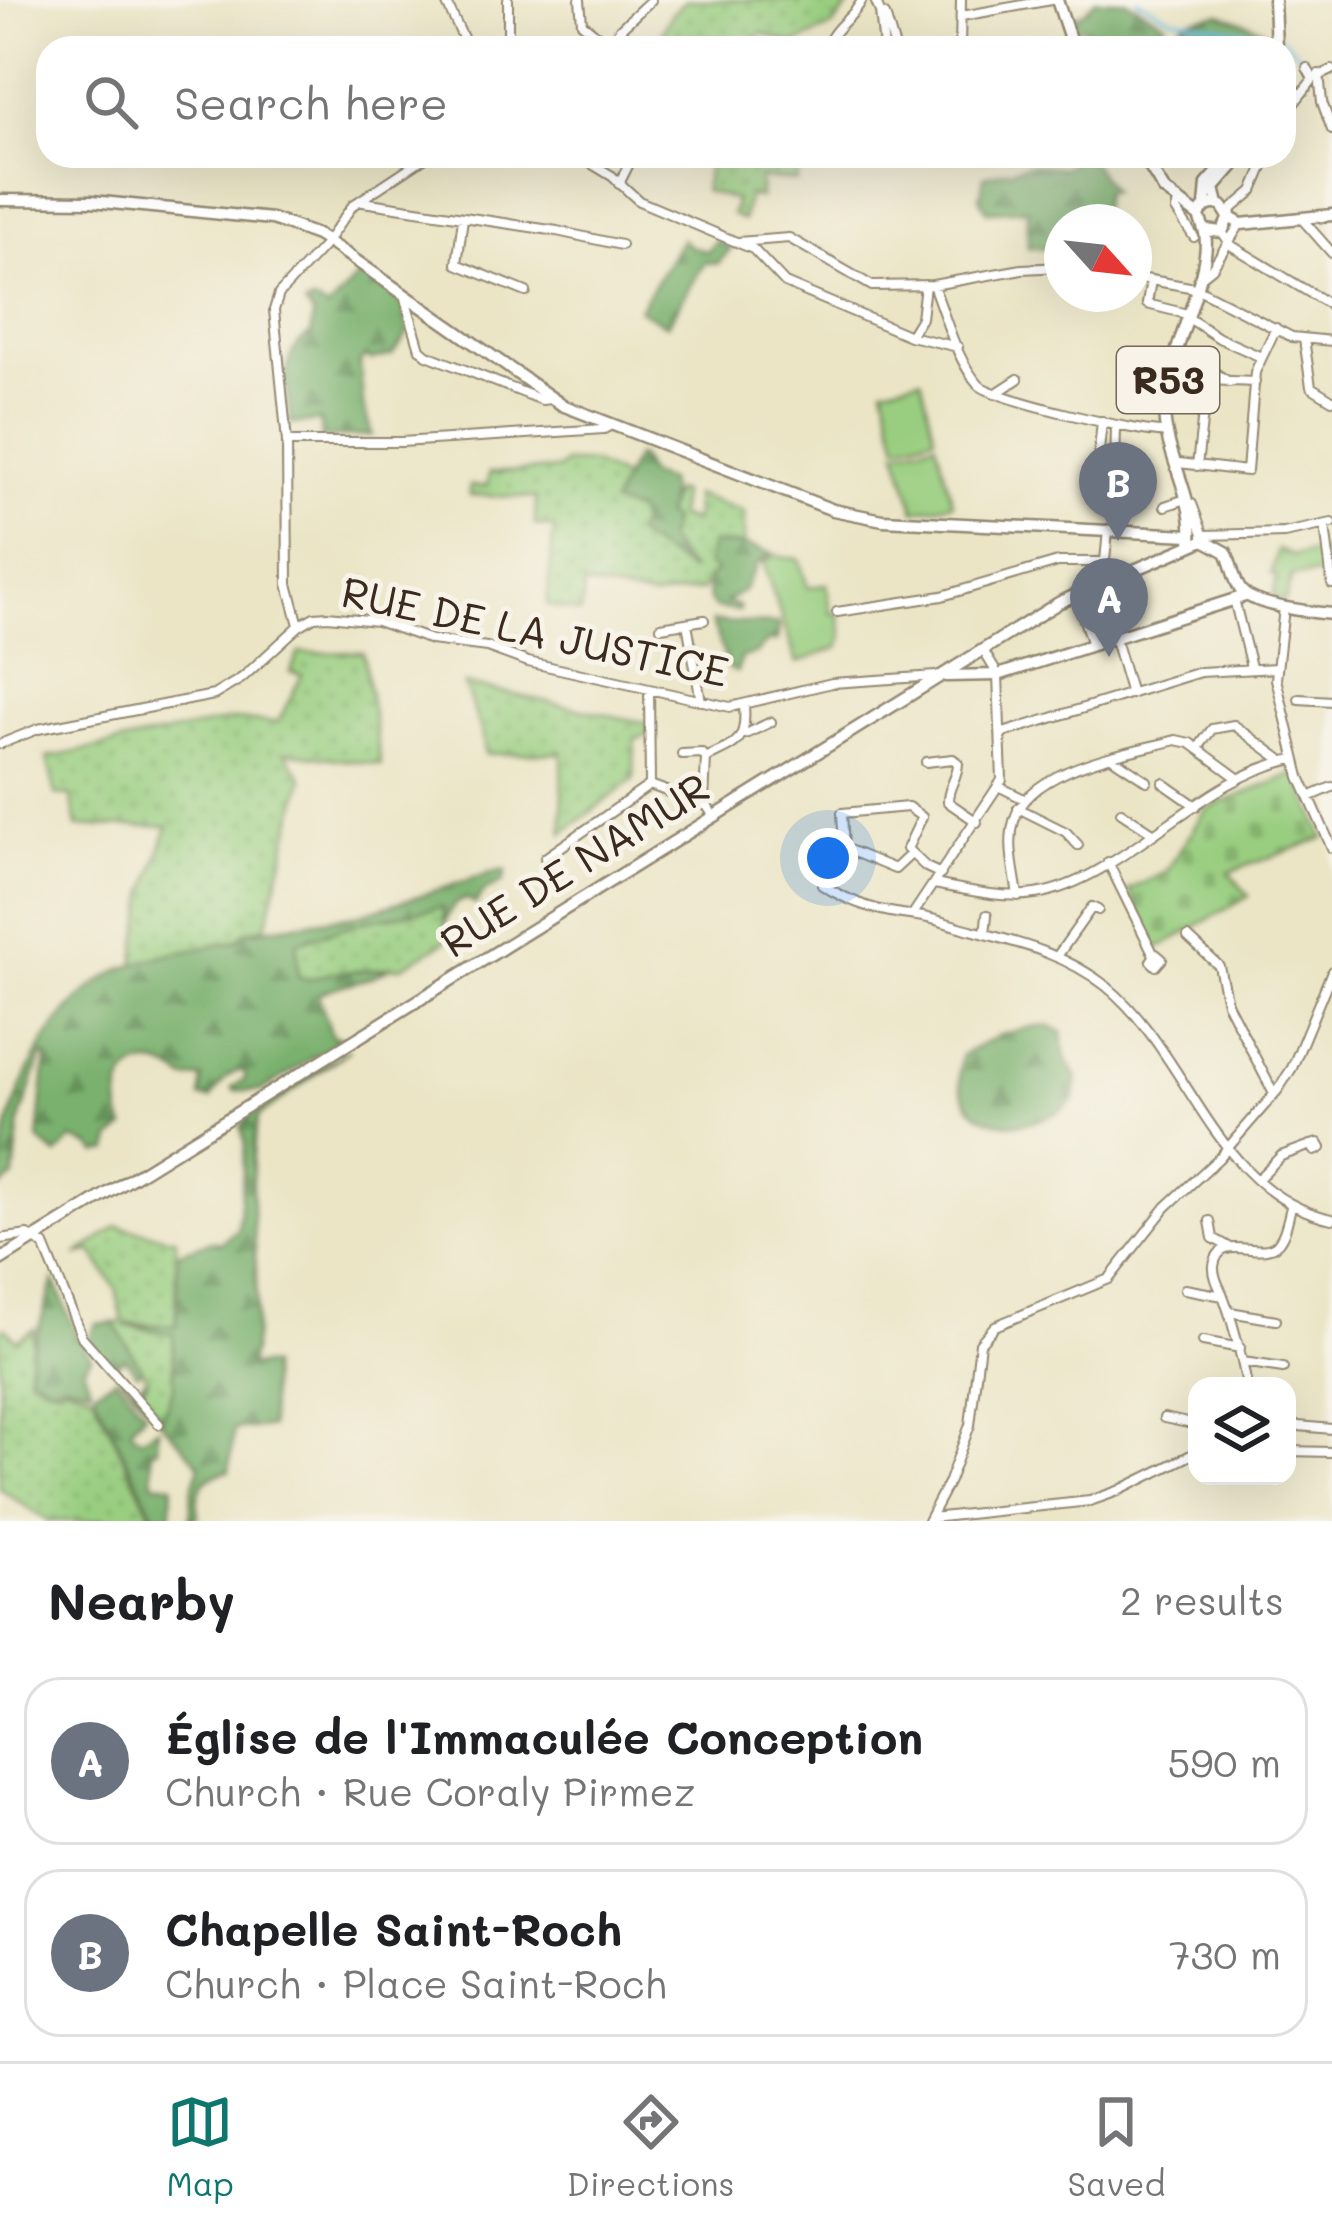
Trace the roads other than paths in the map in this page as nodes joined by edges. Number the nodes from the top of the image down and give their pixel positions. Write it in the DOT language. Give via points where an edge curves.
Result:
graph roads {
  1 [pos="446,0"];
  2 [pos="508,0"];
  3 [pos="580,0"];
  4 [pos="651,0"];
  5 [pos="862,0"];
  6 [pos="875,0"];
  7 [pos="961,0"];
  8 [pos="1054,0"];
  9 [pos="1271,0"];
  10 [pos="880,12"];
  11 [pos="962,16"];
  12 [pos="462,36"];
  13 [pos="508,36"];
  14 [pos="597,36"];
  15 [pos="615,36"];
  16 [pos="832,36"];
  17 [pos="883,36"];
  18 [pos="892,36"];
  19 [pos="961,36"];
  20 [pos="1068,36"];
  21 [pos="1274,36"];
  22 [pos="1306,68"];
  23 [pos="1332,70"];
  24 [pos="1315,83"];
  25 [pos="1296,103"];
  26 [pos="1332,134"];
  27 [pos="409,168"];
  28 [pos="596,168"];
  29 [pos="627,168"];
  30 [pos="1150,168"];
  31 [pos="1221,168"];
  32 [pos="1231,168"];
  33 [pos="1262,168"];
  34 [pos="619,184"];
  35 [pos="0,200"];
  36 [pos="361,201"];
  37 [pos="1178,202"];
  38 [pos="1219,213"];
  39 [pos="1332,215"];
  40 [pos="463,218"];
  41 [pos="1301,218"];
  42 [pos="1213,235"];
  43 [pos="327,241"];
  44 [pos="737,242"];
  45 [pos="621,245"];
  46 [pos="1332,253"];
  47 [pos="1044,268"];
  48 [pos="1202,276"];
  49 [pos="1152,280"];
  50 [pos="929,285"];
  51 [pos="1197,289"];
  52 [pos="526,292"];
  53 [pos="409,302"];
  54 [pos="1152,305"];
  55 [pos="1332,307"];
  56 [pos="1189,316"];
  57 [pos="1276,328"];
  58 [pos="910,336"];
  59 [pos="1331,337"];
  60 [pos="1304,339"];
  61 [pos="958,347"];
  62 [pos="1262,357"];
  63 [pos="1178,360"];
  64 [pos="1208,368"];
  65 [pos="1018,379"];
  66 [pos="1207,380"];
  67 [pos="1229,382"];
  68 [pos="1255,382"];
  69 [pos="529,390"];
  70 [pos="994,395"];
  71 [pos="1332,400"];
  72 [pos="1102,421"];
  73 [pos="1116,424"];
  74 [pos="611,425"];
  75 [pos="1166,432"];
  76 [pos="287,442"];
  77 [pos="1099,451"];
  78 [pos="1179,464"];
  79 [pos="1197,466"];
  80 [pos="1187,499"];
  81 [pos="1165,506"];
  82 [pos="1328,524"];
  83 [pos="1114,532"];
  84 [pos="1198,536"];
  85 [pos="1229,536"];
  86 [pos="1226,552"];
  87 [pos="1105,562"];
  88 [pos="1101,581"];
  89 [pos="1332,584"];
  90 [pos="1075,593"];
  91 [pos="1239,597"];
  92 [pos="1284,606"];
  93 [pos="837,612"];
  94 [pos="1325,613"];
  95 [pos="704,620"];
  96 [pos="687,623"];
  97 [pos="1332,624"];
  98 [pos="299,626"];
  99 [pos="661,627"];
  100 [pos="1114,638"];
  101 [pos="1092,644"];
  102 [pos="983,650"];
  103 [pos="1251,667"];
  104 [pos="1277,668"];
  105 [pos="998,675"];
  106 [pos="943,676"];
  107 [pos="649,690"];
  108 [pos="1131,694"];
  109 [pos="1300,699"];
  110 [pos="701,701"];
  111 [pos="1332,701"];
  112 [pos="744,706"];
  113 [pos="770,722"];
  114 [pos="1003,733"];
  115 [pos="744,734"];
  116 [pos="0,744"];
  117 [pos="1198,748"];
  118 [pos="682,754"];
  119 [pos="706,758"];
  120 [pos="1113,759"];
  121 [pos="1295,759"];
  122 [pos="1283,761"];
  123 [pos="926,762"];
  124 [pos="1240,779"];
  125 [pos="1147,781"];
  126 [pos="1163,783"];
  127 [pos="650,785"];
  128 [pos="1000,787"];
  129 [pos="1332,787"];
  130 [pos="1309,796"];
  131 [pos="1021,804"];
  132 [pos="705,806"];
  133 [pos="1196,806"];
  134 [pos="1121,812"];
  135 [pos="715,818"];
  136 [pos="977,822"];
  137 [pos="1153,833"];
  138 [pos="1078,845"];
  139 [pos="1332,848"];
  140 [pos="911,854"];
  141 [pos="545,858"];
  142 [pos="1108,862"];
  143 [pos="941,874"];
  144 [pos="934,884"];
  145 [pos="822,885"];
  146 [pos="1018,896"];
  147 [pos="1098,910"];
  148 [pos="912,915"];
  149 [pos="987,915"];
  150 [pos="985,934"];
  151 [pos="1188,938"];
  152 [pos="1058,955"];
  153 [pos="1154,955"];
  154 [pos="1332,971"];
  155 [pos="1274,1094"];
  156 [pos="1311,1145"];
  157 [pos="1227,1148"];
  158 [pos="1258,1179"];
  159 [pos="1291,1207"];
  160 [pos="1332,1219"];
  161 [pos="1210,1221"];
  162 [pos="36,1238"];
  163 [pos="0,1239"];
  164 [pos="1230,1247"];
  165 [pos="0,1260"];
  166 [pos="1185,1289"];
  167 [pos="1223,1296"];
  168 [pos="1230,1312"];
  169 [pos="1276,1320"];
  170 [pos="1203,1341"];
  171 [pos="1240,1348"];
  172 [pos="1242,1362"];
  173 [pos="1283,1368"];
  174 [pos="1245,1377"];
  175 [pos="1164,1418"];
  176 [pos="1188,1423"];
  177 [pos="159,1424"];
  178 [pos="1296,1426"];
  179 [pos="1332,1429"];
  180 [pos="1296,1450"];
  181 [pos="1332,1452"];
  182 [pos="1188,1456"];
  183 [pos="928,1520"];
  1 -- 12 [label="street"];
  2 -- 13 [label="street"];
  3 -- 14 [label="street" via="582,23"];
  4 -- 15 [label="street"];
  5 -- 16 [label="street"];
  6 -- 10 [label="street"];
  7 -- 11 [label="street"];
  8 -- 11 [label="street"];
  8 -- 20 [label="main road"];
  9 -- 21 [label="main road"];
  10 -- 17 [label="street"];
  10 -- 18 [label="street"];
  11 -- 19 [label="street"];
  22 -- 24 [label="street"];
  23 -- 24 [label="street"];
  24 -- 25 [label="street"];
  24 -- 26 [label="street"];
  27 -- 36 [label="street"];
  28 -- 34 [label="street"];
  29 -- 34 [label="street"];
  30 -- 37 [label="main road"];
  31 -- 38 [label="main road" via="1207,184"];
  32 -- 38 [label="main road" via="1216,184"];
  33 -- 38 [label="street" via="1247,198"];
  34 -- 44 [label="street" via="650,206"];
  35 -- 43 [label="main road" via="246,215"];
  36 -- 40 [label="street"];
  36 -- 43 [label="street"];
  37 -- 38 [label="main road"];
  37 -- 42 [label="street" via="1176,210"];
  38 -- 41 [label="main road" via="1241,224"];
  38 -- 42 [label="main road"];
  38 -- 42 [label="main road, R53"];
  39 -- 41 [label="main road"];
  40 -- 45 [label="street"];
  40 -- 52 [label="street" via="457,264"];
  41 -- 46 [label="street"];
  42 -- 48 [label="street"];
  42 -- 48 [label="street"];
  42 -- 51 [label="main road, R53"];
  42 -- 55 [label="street"];
  43 -- 53 [label="main road"];
  43 -- 76 [label="street" via="278,294 274,310"];
  44 -- 50 [label="street" via="789,238 872,286"];
  44 -- 58 [label="street" via="784,283"];
  47 -- 50 [label="street"];
  48 -- 51 [label="street"];
  49 -- 51 [label="street"];
  50 -- 58 [label="street"];
  50 -- 61 [label="street"];
  51 -- 56 [label="main road, R53"];
  51 -- 57 [label="street"];
  53 -- 69 [label="main road"];
  53 -- 69 [label="street" via="427,355"];
  54 -- 56 [label="street"];
  56 -- 62 [label="street"];
  56 -- 63 [label="street"];
  56 -- 75 [label="main road, R53" via="1165,395"];
  57 -- 60 [label="street"];
  57 -- 62 [label="street"];
  58 -- 61 [label="street"];
  59 -- 60 [label="street"];
  60 -- 71 [label="street" via="1311,387"];
  61 -- 70 [label="street" via="976,382"];
  62 -- 68 [label="street"];
  63 -- 64 [label="street"];
  63 -- 78 [label="street" via="1168,416"];
  64 -- 66 [label="street"];
  64 -- 67 [label="street"];
  65 -- 70 [label="street"];
  66 -- 67 [label="street"];
  66 -- 79 [label="street"];
  67 -- 68 [label="street"];
  68 -- 79 [label="street" via="1247,471"];
  69 -- 74 [label="main road"];
  70 -- 72 [label="street"];
  72 -- 73 [label="street"];
  72 -- 77 [label="street"];
  73 -- 75 [label="street"];
  73 -- 83 [label="street"];
  74 -- 76 [label="street" via="483,438"];
  74 -- 83 [label="main road" via="852,515"];
  75 -- 80 [label="main road, R53"];
  76 -- 98 [label="street" via="288,584"];
  78 -- 79 [label="street"];
  78 -- 84 [label="street"];
  80 -- 81 [label="street"];
  80 -- 84 [label="main road, R53"];
  82 -- 85 [label="street"];
  82 -- 89 [label="street"];
  83 -- 84 [label="main road"];
  83 -- 87 [label="street"];
  84 -- 85 [label="street"];
  84 -- 86 [label="main road"];
  84 -- 88 [label="main road, RUE DE NAMUR" via="1185,549"];
  85 -- 86 [label="street"];
  86 -- 91 [label="main road"];
  87 -- 88 [label="street"];
  87 -- 93 [label="street" via="1058,562 942,596"];
  88 -- 90 [label="main road, RUE DE NAMUR"];
  88 -- 100 [label="street"];
  90 -- 101 [label="street"];
  90 -- 102 [label="main road, RUE DE NAMUR"];
  91 -- 92 [label="main road"];
  91 -- 100 [label="main road"];
  91 -- 103 [label="street"];
  92 -- 94 [label="main road"];
  92 -- 104 [label="street"];
  94 -- 97 [label="main road"];
  95 -- 96 [label="street"];
  96 -- 99 [label="street"];
  96 -- 110 [label="street"];
  98 -- 107 [label="street, RUE DE LA JUSTICE" via="328,616 377,621"];
  98 -- 116 [label="street, RUE DE LA JUSTICE" via="214,695 38,729"];
  100 -- 101 [label="main road"];
  100 -- 108 [label="street"];
  101 -- 105 [label="main road"];
  102 -- 105 [label="street"];
  102 -- 106 [label="main road, RUE DE NAMUR"];
  103 -- 104 [label="street"];
  103 -- 108 [label="street"];
  104 -- 121 [label="street"];
  105 -- 106 [label="main road"];
  105 -- 114 [label="street"];
  106 -- 112 [label="street, RUE DE LA JUSTICE" via="832,682"];
  106 -- 135 [label="main road, RUE DE NAMUR"];
  107 -- 110 [label="street, RUE DE LA JUSTICE"];
  107 -- 127 [label="street"];
  108 -- 114 [label="street"];
  109 -- 111 [label="street"];
  110 -- 112 [label="street, RUE DE LA JUSTICE"];
  112 -- 115 [label="street"];
  113 -- 115 [label="street"];
  114 -- 128 [label="street"];
  115 -- 119 [label="street"];
  117 -- 120 [label="street" via="1184,741"];
  117 -- 122 [label="street" via="1211,730 1234,725"];
  117 -- 124 [label="street"];
  118 -- 119 [label="street"];
  119 -- 132 [label="street"];
  120 -- 125 [label="street"];
  120 -- 131 [label="street" via="1050,778"];
  121 -- 122 [label="street"];
  121 -- 130 [label="street"];
  122 -- 124 [label="street"];
  123 -- 136 [label="street" via="958,763 948,802"];
  124 -- 133 [label="street"];
  126 -- 133 [label="street"];
  127 -- 132 [label="street"];
  127 -- 141 [label="street"];
  128 -- 131 [label="street"];
  128 -- 136 [label="street"];
  129 -- 130 [label="street"];
  130 -- 139 [label="street"];
  131 -- 138 [label="street"];
  131 -- 146 [label="street" via="1011,839"];
  132 -- 135 [label="street"];
  133 -- 137 [label="street"];
  134 -- 137 [label="street"];
  135 -- 162 [label="main road, RUE DE NAMUR"];
  136 -- 143 [label="street"];
  137 -- 142 [label="street"];
  140 -- 140 [label="street" via="922,817 908,807 842,813 844,848 895,869"];
  140 -- 143 [label="street"];
  142 -- 146 [label="street" via="1061,888"];
  142 -- 153 [label="street"];
  143 -- 144 [label="street"];
  144 -- 146 [label="street"];
  144 -- 148 [label="street"];
  145 -- 148 [label="street" via="881,912"];
  147 -- 152 [label="street" via="1092,907"];
  148 -- 150 [label="street"];
  149 -- 150 [label="street"];
  150 -- 152 [label="street"];
  151 -- 155 [label="street" via="1219,966 1227,1003"];
  152 -- 157 [label="street" via="1126,1005"];
  154 -- 155 [label="street"];
  155 -- 157 [label="street"];
  156 -- 158 [label="street" via="1281,1156"];
  157 -- 158 [label="street"];
  157 -- 183 [label="street" via="1166,1207 1109,1280 988,1334 977,1352 970,1425"];
  158 -- 159 [label="street"];
  159 -- 160 [label="street"];
  159 -- 164 [label="street" via="1269,1250"];
  161 -- 164 [label="street" via="1214,1238"];
  162 -- 163 [label="street"];
  162 -- 165 [label="main road, RUE DE NAMUR"];
  162 -- 177 [label="street" via="82,1336"];
  164 -- 167 [label="street" via="1214,1264"];
  166 -- 167 [label="street"];
  167 -- 168 [label="street"];
  168 -- 169 [label="street"];
  168 -- 171 [label="street"];
  170 -- 171 [label="street"];
  171 -- 172 [label="street"];
  172 -- 173 [label="street"];
  172 -- 174 [label="street"];
  175 -- 176 [label="street"];
  178 -- 179 [label="street"];
  180 -- 181 [label="street"];
  182 -- 183 [label="street" via="1090,1501"];
}
